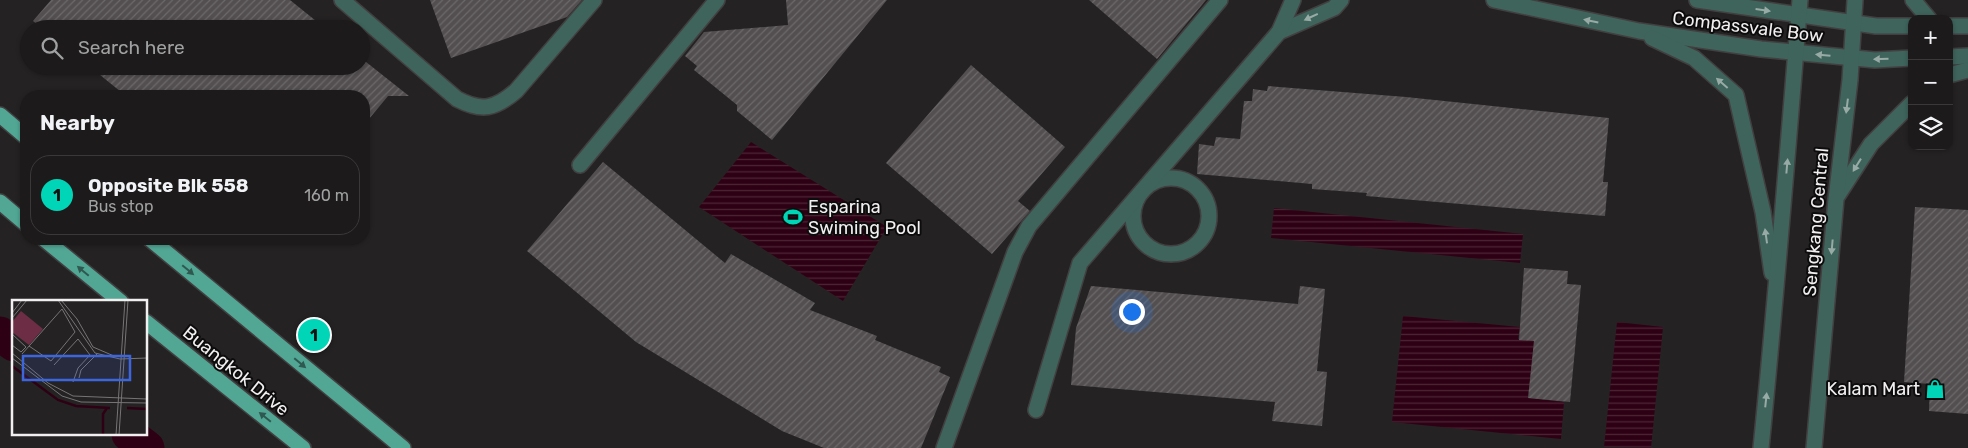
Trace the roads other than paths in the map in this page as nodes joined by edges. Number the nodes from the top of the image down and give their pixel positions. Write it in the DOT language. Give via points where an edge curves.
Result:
graph roads {
  1 [pos="342,0"];
  2 [pos="594,0"];
  3 [pos="717,0"];
  4 [pos="1220,0"];
  5 [pos="1292,0"];
  6 [pos="1341,0"];
  7 [pos="1494,0"];
  8 [pos="1697,0"];
  9 [pos="1800,0"];
  10 [pos="1855,0"];
  11 [pos="1913,0"];
  12 [pos="1799,15"];
  13 [pos="1926,15"];
  14 [pos="365,20"];
  15 [pos="1854,23"];
  16 [pos="370,24"];
  17 [pos="1908,26"];
  18 [pos="1953,26"];
  19 [pos="1968,26"];
  20 [pos="1639,31"];
  21 [pos="1279,32"];
  22 [pos="1794,53"];
  23 [pos="1968,56"];
  24 [pos="1953,57"];
  25 [pos="1851,58"];
  26 [pos="1908,58"];
  27 [pos="1968,70"];
  28 [pos="1953,75"];
  29 [pos="1910,105"];
  30 [pos="0,115"];
  31 [pos="20,131"];
  32 [pos="580,165"];
  33 [pos="1142,191"];
  34 [pos="1836,199"];
  35 [pos="0,202"];
  36 [pos="20,219"];
  37 [pos="51,245"];
  38 [pos="157,245"];
  39 [pos="118,300"];
  40 [pos="1776,302"];
  41 [pos="148,324"];
  42 [pos="1036,410"];
  43 [pos="303,448"];
  44 [pos="403,448"];
  45 [pos="944,448"];
  46 [pos="1761,448"];
  47 [pos="1814,448"];
  1 -- 14 [label="street"];
  2 -- 16 [label="street" via="516,91 504,101 487,107 472,107 457,100"];
  3 -- 32 [label="street"];
  4 -- 45 [label="street" via="1029,226 1015,252"];
  5 -- 21 [label="street"];
  6 -- 21 [label="street, one-way" via="1334,8"];
  20 -- 7 [label="street, Compassvale Bow, one-way"];
  8 -- 12 [label="street, Compassvale Bow, one-way"];
  9 -- 12 [label="street, Sengkang Central"];
  10 -- 15 [label="street, Sengkang Central"];
  11 -- 13 [label="street"];
  12 -- 15 [label="street, Compassvale Bow"];
  12 -- 22 [label="street, Sengkang Central"];
  15 -- 17 [label="street, Compassvale Bow"];
  15 -- 25 [label="street, Sengkang Central"];
  18 -- 19 [label="street"];
  20 -- 22 [label="street, Compassvale Bow"];
  40 -- 20 [label="street, one-way" via="1763,212 1736,94 1694,58"];
  21 -- 33 [label="street"];
  25 -- 22 [label="street, Compassvale Bow, one-way"];
  40 -- 22 [label="street, Sengkang Central, one-way"];
  23 -- 24 [label="street"];
  26 -- 25 [label="street, Compassvale Bow, one-way"];
  25 -- 34 [label="street, Sengkang Central, one-way"];
  27 -- 28 [label="street"];
  29 -- 34 [label="street, one-way" via="1871,144"];
  30 -- 31 [label="main road"];
  33 -- 33 [label="street" via="1164,178 1177,178 1189,183 1199,191 1209,214 1202,238 1192,247 1169,254 1146,245 1138,236 1133,213"];
  33 -- 42 [label="street" via="1080,263"];
  34 -- 47 [label="street, Sengkang Central, one-way"];
  35 -- 36 [label="main road"];
  39 -- 37 [label="main road, one-way"];
  38 -- 44 [label="main road, one-way"];
  46 -- 40 [label="street, Sengkang Central, one-way"];
  43 -- 41 [label="main road, Buangkok Drive, one-way"];
}
